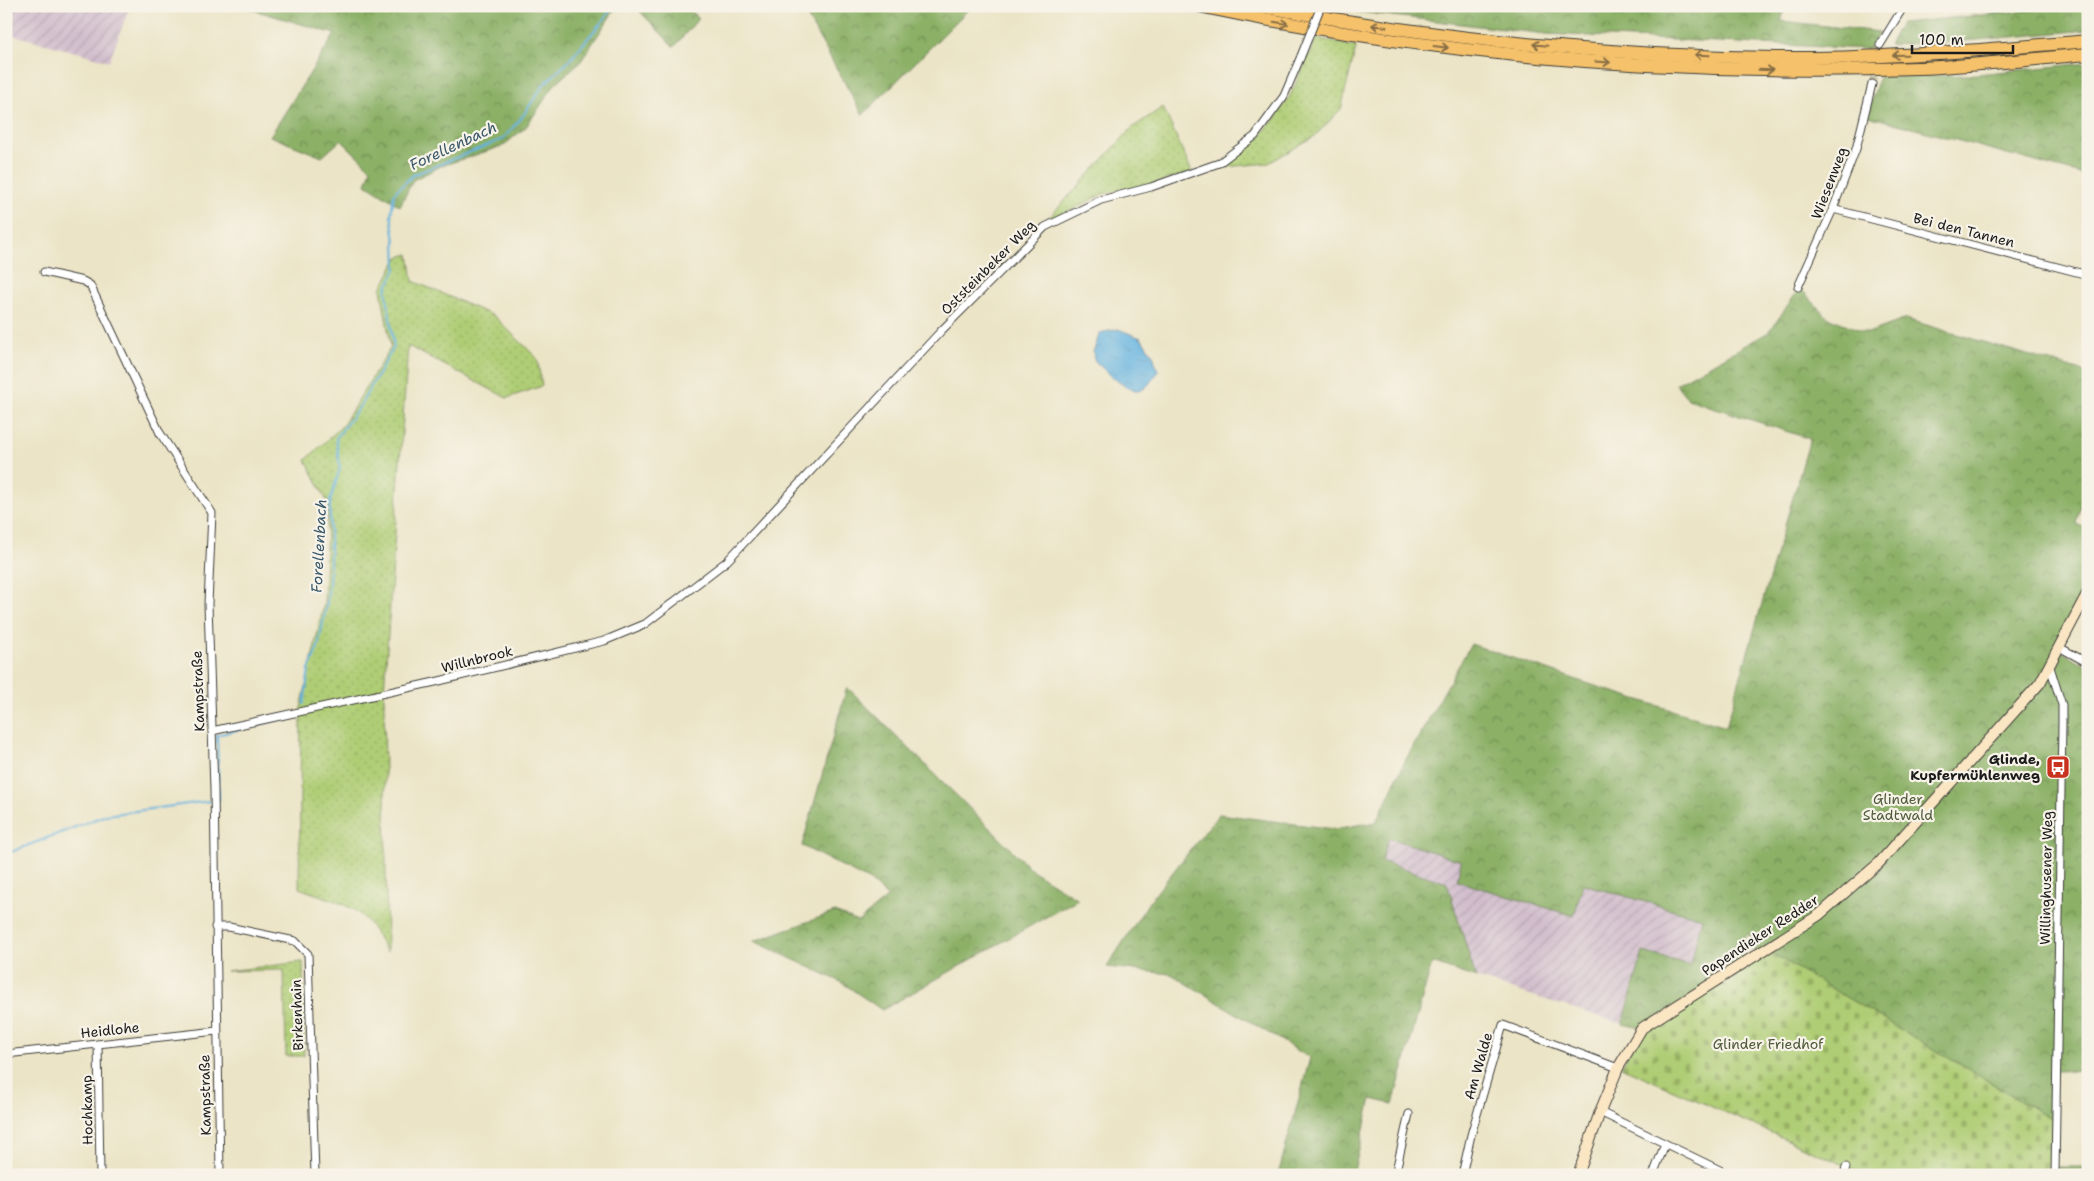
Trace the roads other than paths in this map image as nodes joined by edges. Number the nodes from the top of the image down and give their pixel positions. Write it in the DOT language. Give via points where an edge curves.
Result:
graph roads {
  1 [pos="1199,6"];
  2 [pos="1260,6"];
  3 [pos="1321,6"];
  4 [pos="1904,6"];
  5 [pos="2088,41"];
  6 [pos="1880,45"];
  7 [pos="2088,54"];
  8 [pos="1872,84"];
  9 [pos="1833,209"];
  10 [pos="44,272"];
  11 [pos="2088,275"];
  12 [pos="1798,287"];
  13 [pos="727,561"];
  14 [pos="2088,592"];
  15 [pos="2059,647"];
  16 [pos="2088,663"];
  17 [pos="2050,667"];
  18 [pos="212,731"];
  19 [pos="216,927"];
  20 [pos="217,1031"];
  21 [pos="98,1044"];
  22 [pos="6,1054"];
  23 [pos="1618,1068"];
  24 [pos="1600,1112"];
  25 [pos="1409,1114"];
  26 [pos="1665,1144"];
  27 [pos="1728,1174"];
  28 [pos="100,1175"];
  29 [pos="220,1175"];
  30 [pos="315,1175"];
  31 [pos="1395,1175"];
  32 [pos="1462,1175"];
  33 [pos="1578,1175"];
  34 [pos="1653,1175"];
  35 [pos="2055,1175"];
  1 -- 7 [label="highway, one-way" via="1359,36 1475,51 1671,67 1779,70 1919,68"];
  5 -- 2 [label="highway, one-way" via="1911,55 1780,58 1672,54 1486,40 1362,24"];
  3 -- 13 [label="street, Oststeinbeker Weg, bridge" via="1284,96 1255,136 1219,163 1151,188 1101,200 1045,227 941,331"];
  4 -- 6 [label="street"];
  8 -- 9 [label="street, Wiesenweg" via="1856,149"];
  9 -- 11 [label="street, Bei den Tannen"];
  9 -- 12 [label="street, Wiesenweg"];
  10 -- 18 [label="street, Kampstraße" via="90,286 160,433 212,513 208,604"];
  13 -- 18 [label="street, Willnbrook" via="646,624 604,641"];
  14 -- 15 [label="street"];
  15 -- 16 [label="street"];
  15 -- 17 [label="street"];
  17 -- 23 [label="street, Papendieker Redder" via="1989,742 1879,863 1819,915 1642,1028"];
  17 -- 35 [label="street, Willinghusener Weg" via="2062,705"];
  18 -- 19 [label="street, Kampstraße"];
  19 -- 20 [label="street, Kampstraße"];
  19 -- 30 [label="street, Birkenhain" via="295,941 308,954"];
  20 -- 21 [label="street, Heidlohe"];
  20 -- 29 [label="street, Kampstraße"];
  21 -- 22 [label="street, Heidlohe"];
  21 -- 28 [label="street, Hochkamp"];
  23 -- 24 [label="street, Papendieker Redder"];
  23 -- 32 [label="street, Am Walde" via="1503,1025"];
  24 -- 26 [label="street"];
  24 -- 33 [label="street, Papendieker Redder"];
  25 -- 31 [label="street"];
  26 -- 27 [label="street"];
  26 -- 34 [label="street"];
}
